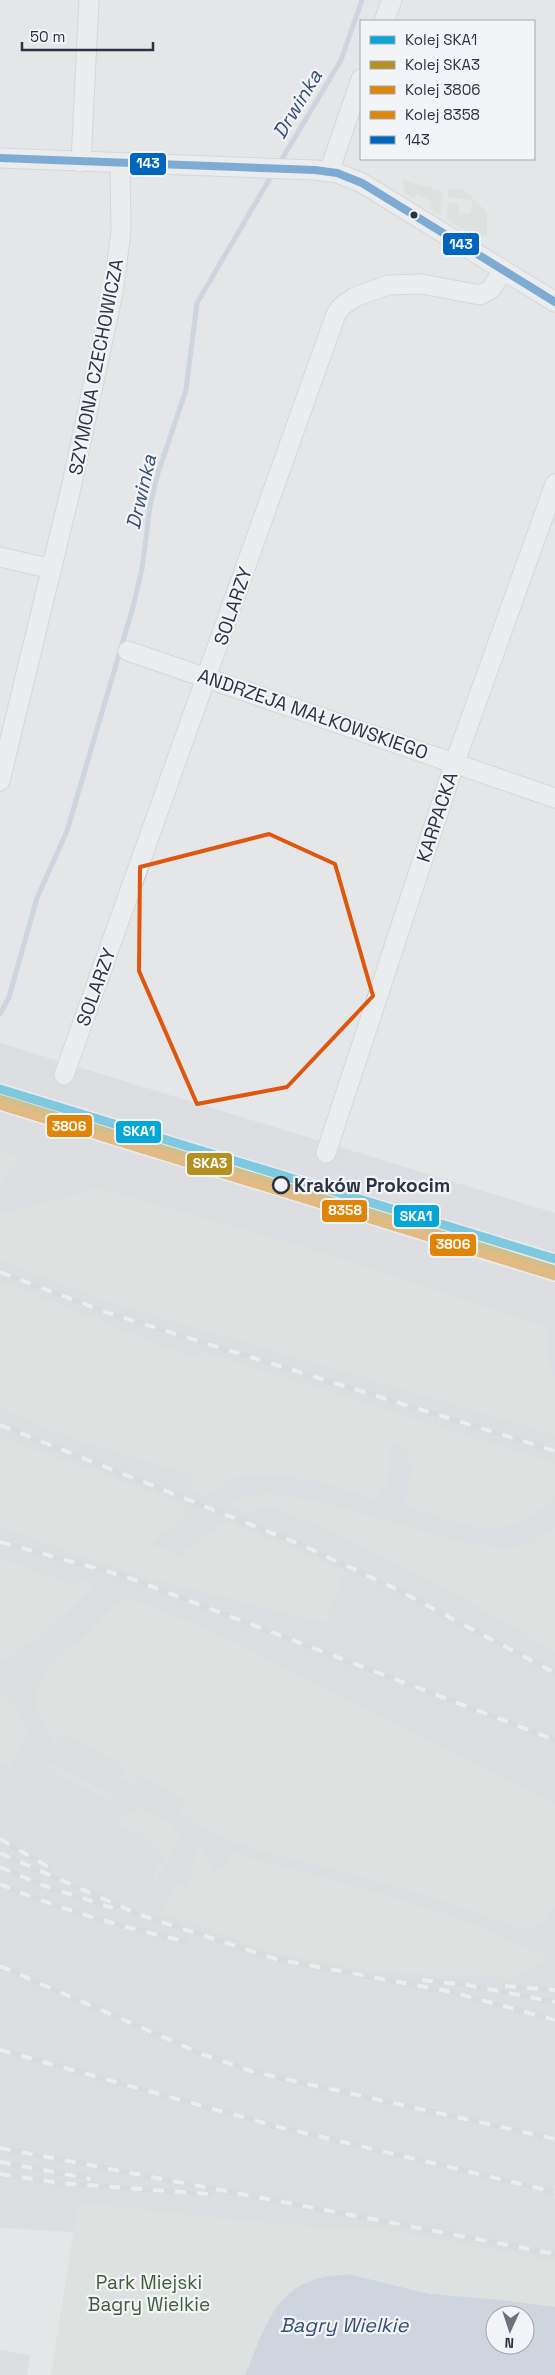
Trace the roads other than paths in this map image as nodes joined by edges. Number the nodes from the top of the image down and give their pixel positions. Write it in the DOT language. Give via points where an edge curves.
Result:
graph roads {
  1 [pos="89,0"];
  2 [pos="392,0"];
  3 [pos="384,20"];
  4 [pos="360,82"];
  5 [pos="0,158"];
  6 [pos="81,162"];
  7 [pos="120,163"];
  8 [pos="329,172"];
  9 [pos="503,270"];
  10 [pos="555,302"];
  11 [pos="555,484"];
  12 [pos="0,557"];
  13 [pos="52,569"];
  14 [pos="128,651"];
  15 [pos="208,678"];
  16 [pos="455,762"];
  17 [pos="0,781"];
  18 [pos="555,798"];
  19 [pos="64,1075"];
  20 [pos="326,1153"];
  1 -- 6 [label="street"];
  2 -- 3 [label="street"];
  4 -- 8 [label="street"];
  5 -- 6 [label="street"];
  6 -- 7 [label="street"];
  7 -- 8 [label="street"];
  7 -- 13 [label="street, SZYMONA CZECHOWICZA" via="121,232 114,284"];
  8 -- 9 [label="street" via="362,183"];
  9 -- 10 [label="street"];
  9 -- 15 [label="street, SOLARZY" via="490,289 480,295 402,283 359,295 339,309"];
  11 -- 16 [label="street, KARPACKA"];
  12 -- 13 [label="street"];
  13 -- 17 [label="street, SZYMONA CZECHOWICZA"];
  14 -- 15 [label="street, ANDRZEJA MAŁKOWSKIEGO"];
  15 -- 16 [label="street, ANDRZEJA MAŁKOWSKIEGO"];
  15 -- 19 [label="street, SOLARZY"];
  16 -- 18 [label="street, ANDRZEJA MAŁKOWSKIEGO"];
  16 -- 20 [label="street, KARPACKA"];
}
